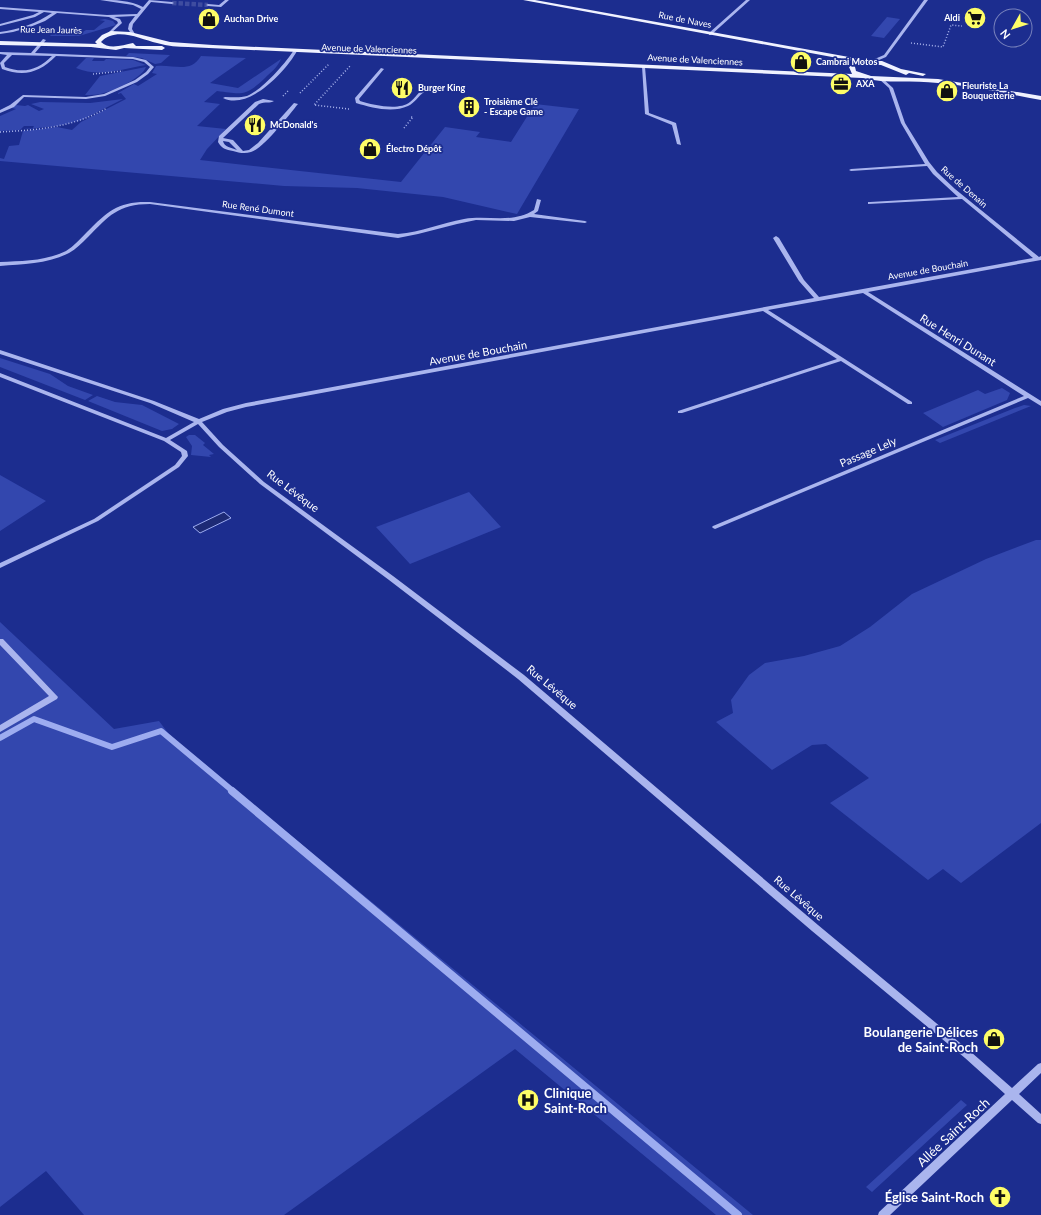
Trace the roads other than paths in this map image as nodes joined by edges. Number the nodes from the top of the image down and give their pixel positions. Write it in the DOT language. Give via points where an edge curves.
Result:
graph roads {
  1 [pos="102,0"];
  2 [pos="227,0"];
  3 [pos="526,0"];
  4 [pos="748,0"];
  5 [pos="926,0"];
  6 [pos="150,1"];
  7 [pos="172,3"];
  8 [pos="208,5"];
  9 [pos="0,8"];
  10 [pos="143,9"];
  11 [pos="42,12"];
  12 [pos="55,13"];
  13 [pos="138,14"];
  14 [pos="107,16"];
  15 [pos="0,25"];
  16 [pos="0,33"];
  17 [pos="109,34"];
  18 [pos="133,34"];
  19 [pos="710,34"];
  20 [pos="102,37"];
  21 [pos="0,38"];
  22 [pos="140,38"];
  23 [pos="42,42"];
  24 [pos="0,43"];
  25 [pos="102,46"];
  26 [pos="126,47"];
  27 [pos="0,53"];
  28 [pos="11,53"];
  29 [pos="294,53"];
  30 [pos="32,54"];
  31 [pos="55,55"];
  32 [pos="885,56"];
  33 [pos="840,57"];
  34 [pos="870,62"];
  35 [pos="887,65"];
  36 [pos="854,66"];
  37 [pos="643,67"];
  38 [pos="382,69"];
  39 [pos="902,70"];
  40 [pos="809,74"];
  41 [pos="864,76"];
  42 [pos="880,78"];
  43 [pos="903,79"];
  44 [pos="433,87"];
  45 [pos="891,88"];
  46 [pos="1041,93"];
  47 [pos="225,98"];
  48 [pos="1041,98"];
  49 [pos="272,101"];
  50 [pos="296,104"];
  51 [pos="0,112"];
  52 [pos="221,139"];
  53 [pos="679,144"];
  54 [pos="242,152"];
  55 [pos="928,165"];
  56 [pos="850,170"];
  57 [pos="962,198"];
  58 [pos="539,200"];
  59 [pos="870,203"];
  60 [pos="529,215"];
  61 [pos="585,222"];
  62 [pos="776,238"];
  63 [pos="1040,259"];
  64 [pos="0,264"];
  65 [pos="864,291"];
  66 [pos="818,299"];
  67 [pos="763,309"];
  68 [pos="0,352"];
  69 [pos="842,359"];
  70 [pos="0,375"];
  71 [pos="1028,396"];
  72 [pos="910,403"];
  73 [pos="1041,404"];
  74 [pos="680,412"];
  75 [pos="198,421"];
  76 [pos="166,440"];
  77 [pos="715,527"];
  78 [pos="0,566"];
  79 [pos="0,640"];
  80 [pos="0,729"];
  81 [pos="1041,1067"];
  82 [pos="1011,1095"];
  83 [pos="1041,1120"];
  84 [pos="883,1215"];
  1 -- 10 [label="street" via="134,4"];
  2 -- 8 [label="street" via="220,6"];
  3 -- 19 [label="main road, Rue de Naves"];
  4 -- 19 [label="street"];
  5 -- 32 [label="street"];
  6 -- 7 [label="street"];
  6 -- 10 [label="street"];
  9 -- 11 [label="street"];
  10 -- 13 [label="street"];
  11 -- 12 [label="street"];
  11 -- 15 [label="street"];
  12 -- 14 [label="street"];
  12 -- 16 [label="street" via="40,21"];
  13 -- 14 [label="street"];
  13 -- 18 [label="street" via="130,27"];
  14 -- 17 [label="street" via="119,20 120,23"];
  17 -- 18 [label="main road"];
  17 -- 20 [label="main road, Rue Jean Jaurès"];
  18 -- 22 [label="main road"];
  19 -- 33 [label="main road, Rue de Naves"];
  20 -- 23 [label="main road, Rue Jean Jaurès"];
  20 -- 25 [label="main road" via="98,42"];
  21 -- 23 [label="main road, Rue Jean Jaurès"];
  22 -- 26 [label="main road" via="136,44"];
  22 -- 29 [label="main road, Avenue de Valenciennes" via="165,44"];
  23 -- 24 [label="main road, Rue Jean Jaurès"];
  23 -- 25 [label="main road, Rue Jean Jaurès"];
  23 -- 30 [label="street"];
  25 -- 26 [label="main road, Rue Jean Jaurès"];
  26 -- 29 [label="main road, Avenue de Valenciennes"];
  27 -- 28 [label="street"];
  28 -- 30 [label="street"];
  28 -- 31 [label="street" via="2,63 3,68 37,69 43,67"];
  29 -- 37 [label="main road, Avenue de Valenciennes"];
  29 -- 47 [label="street" via="255,93 242,98"];
  30 -- 31 [label="street"];
  31 -- 51 [label="street" via="133,58 145,61 152,67 140,79 105,95 86,98 23,96"];
  32 -- 34 [label="street"];
  32 -- 35 [label="street"];
  33 -- 34 [label="main road, Rue de Naves"];
  33 -- 36 [label="main road, Rue de Naves"];
  34 -- 35 [label="main road, Rue de Naves"];
  34 -- 36 [label="main road, Avenue de Valenciennes"];
  35 -- 39 [label="main road, Rue de Naves"];
  36 -- 40 [label="main road, Avenue de Valenciennes"];
  36 -- 41 [label="main road, Rue de Naves" via="852,72"];
  37 -- 40 [label="main road, Avenue de Valenciennes"];
  37 -- 53 [label="street" via="647,114 674,124"];
  38 -- 44 [label="street" via="357,99 358,102 404,107 423,89"];
  39 -- 43 [label="main road" via="909,77"];
  39 -- 46 [label="main road"];
  40 -- 41 [label="main road, Avenue de Valenciennes"];
  41 -- 42 [label="main road, Avenue de Valenciennes"];
  42 -- 43 [label="main road, Avenue de Valenciennes"];
  42 -- 45 [label="street, Rue de Denain"];
  43 -- 45 [label="street"];
  43 -- 48 [label="main road" via="942,82"];
  45 -- 55 [label="street, Rue de Denain" via="903,123"];
  49 -- 52 [label="street" via="263,100 257,103"];
  50 -- 54 [label="street" via="260,145 252,151"];
  52 -- 54 [label="street" via="231,141"];
  52 -- 54 [label="street" via="222,145"];
  55 -- 56 [label="street"];
  55 -- 57 [label="street, Rue de Denain"];
  57 -- 59 [label="street"];
  57 -- 63 [label="street, Rue de Denain"];
  58 -- 60 [label="street" via="536,211"];
  60 -- 61 [label="street, Rue René Dumont"];
  60 -- 64 [label="street, Rue René Dumont" via="505,221 471,220 398,236 137,203 113,210 75,247 65,253 50,258"];
  62 -- 66 [label="street" via="802,281"];
  63 -- 65 [label="street, Avenue de Bouchain"];
  65 -- 66 [label="street, Avenue de Bouchain"];
  65 -- 71 [label="street, Rue Henri Dunant"];
  66 -- 67 [label="street, Avenue de Bouchain"];
  67 -- 69 [label="street"];
  67 -- 75 [label="street, Avenue de Bouchain" via="246,405"];
  68 -- 75 [label="street, Rue Lévêque" via="145,399"];
  69 -- 72 [label="street"];
  69 -- 74 [label="street"];
  70 -- 76 [label="street"];
  71 -- 73 [label="street, Rue Henri Dunant"];
  71 -- 77 [label="street, Passage Lely"];
  75 -- 76 [label="street, Avenue de Bouchain"];
  75 -- 82 [label="street, Rue Lévêque" via="262,483 534,687 815,928 968,1055"];
  76 -- 78 [label="street" via="184,451 185,456 177,466 96,520"];
  79 -- 80 [label="street" via="54,697"];
  81 -- 82 [label="street, Allée Saint-Roch"];
  82 -- 83 [label="street, Rue Lévêque"];
  82 -- 84 [label="street, Allée Saint-Roch"];
}
